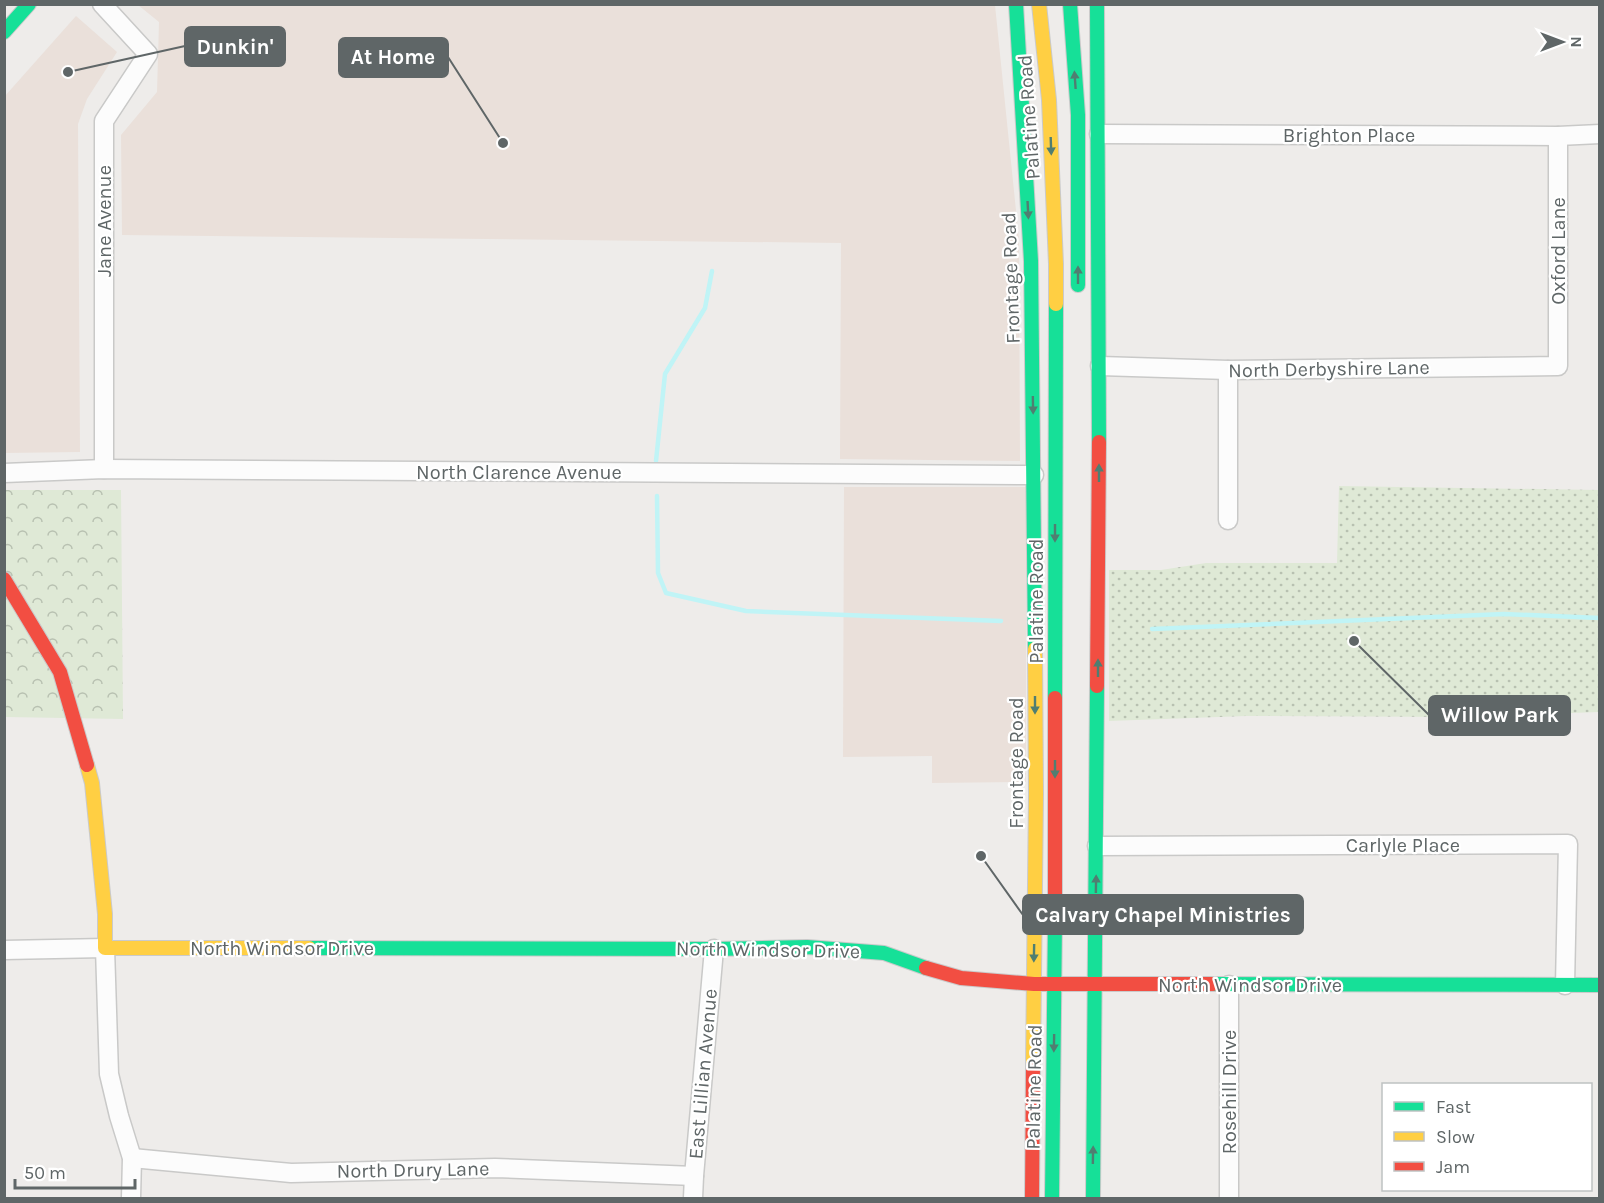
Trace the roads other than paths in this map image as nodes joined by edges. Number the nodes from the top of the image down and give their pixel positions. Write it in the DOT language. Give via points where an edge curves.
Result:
graph roads {
  1 [pos="29,4"];
  2 [pos="102,4"];
  3 [pos="1016,4"];
  4 [pos="1040,4"];
  5 [pos="1070,4"];
  6 [pos="1097,4"];
  7 [pos="4,32"];
  8 [pos="1099,134"];
  9 [pos="1599,134"];
  10 [pos="1558,136"];
  11 [pos="1078,300"];
  12 [pos="1100,366"];
  13 [pos="1558,366"];
  14 [pos="1228,370"];
  15 [pos="104,469"];
  16 [pos="4,473"];
  17 [pos="1034,475"];
  18 [pos="1228,520"];
  19 [pos="4,579"];
  20 [pos="1097,846"];
  21 [pos="105,948"];
  22 [pos="714,949"];
  23 [pos="4,950"];
  24 [pos="1077,978"];
  25 [pos="1034,984"];
  26 [pos="1055,984"];
  27 [pos="1095,984"];
  28 [pos="1229,985"];
  29 [pos="1565,985"];
  30 [pos="1599,985"];
  31 [pos="1076,1001"];
  32 [pos="132,1158"];
  33 [pos="694,1176"];
  34 [pos="131,1198"];
  35 [pos="693,1198"];
  36 [pos="1032,1198"];
  37 [pos="1052,1198"];
  38 [pos="1093,1198"];
  39 [pos="1229,1198"];
  1 -- 7 [label="main road"];
  2 -- 15 [label="street, Jane Avenue" via="148,54 104,121"];
  3 -- 17 [label="main road, Frontage Road, one-way" via="1031,261"];
  4 -- 26 [label="main road, Palatine Road, one-way" via="1049,100 1056,264"];
  11 -- 5 [label="main road, one-way" via="1078,115"];
  6 -- 8 [label="main road"];
  8 -- 10 [label="street, Brighton Place"];
  8 -- 12 [label="main road"];
  9 -- 10 [label="street, Brighton Place"];
  10 -- 13 [label="street, Oxford Lane"];
  12 -- 14 [label="street, North Derbyshire Lane"];
  20 -- 12 [label="main road, one-way"];
  13 -- 14 [label="street, North Derbyshire Lane"];
  14 -- 18 [label="street"];
  15 -- 16 [label="street, North Clarence Avenue"];
  15 -- 17 [label="street, North Clarence Avenue"];
  17 -- 25 [label="main road, Frontage Road, one-way"];
  19 -- 21 [label="main road" via="60,672 92,783"];
  27 -- 20 [label="main road, one-way"];
  20 -- 29 [label="street, Carlyle Place" via="1568,844"];
  21 -- 22 [label="main road, North Windsor Drive"];
  21 -- 23 [label="street, North Windsor Drive"];
  21 -- 32 [label="street" via="109,1074"];
  22 -- 25 [label="main road, North Windsor Drive" via="807,947 884,953 961,978"];
  22 -- 33 [label="street, East Lillian Avenue"];
  24 -- 26 [label="main road, North Windsor Drive"];
  24 -- 27 [label="main road, North Windsor Drive"];
  24 -- 31 [label="main road"];
  25 -- 26 [label="main road, North Windsor Drive"];
  25 -- 36 [label="main road, Frontage Road"];
  26 -- 37 [label="main road, Palatine Road, one-way"];
  27 -- 28 [label="main road, North Windsor Drive"];
  38 -- 27 [label="main road, one-way"];
  28 -- 29 [label="main road, North Windsor Drive"];
  28 -- 39 [label="street, Rosehill Drive"];
  29 -- 30 [label="main road, North Windsor Drive"];
  32 -- 33 [label="street, North Drury Lane" via="291,1173 495,1168"];
  32 -- 34 [label="street"];
  33 -- 35 [label="street, East Lillian Avenue"];
}
